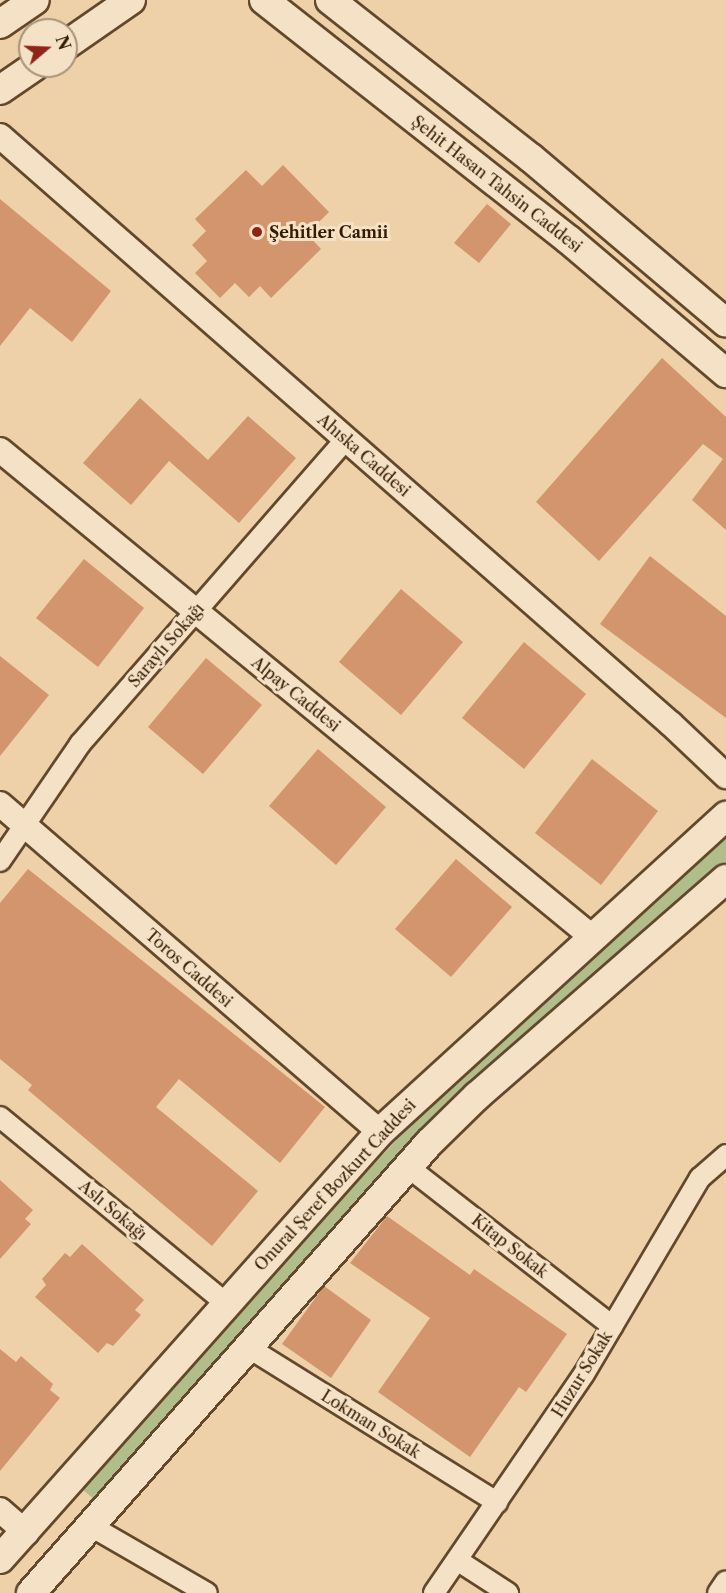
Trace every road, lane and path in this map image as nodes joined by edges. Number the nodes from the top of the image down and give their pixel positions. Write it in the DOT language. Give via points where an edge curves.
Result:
graph roads {
  1 [pos="35,0"];
  2 [pos="132,0"];
  3 [pos="264,0"];
  4 [pos="330,0"];
  5 [pos="0,24"];
  6 [pos="78,37"];
  7 [pos="18,78"];
  8 [pos="0,90"];
  9 [pos="0,136"];
  10 [pos="726,323"];
  11 [pos="726,373"];
  12 [pos="346,439"];
  13 [pos="0,450"];
  14 [pos="196,611"];
  15 [pos="726,776"];
  16 [pos="0,804"];
  17 [pos="726,816"];
  18 [pos="25,828"];
  19 [pos="0,861"];
  20 [pos="726,879"];
  21 [pos="592,937"];
  22 [pos="0,1117"];
  23 [pos="380,1132"];
  24 [pos="726,1155"];
  25 [pos="408,1167"];
  26 [pos="226,1303"];
  27 [pos="612,1326"];
  28 [pos="246,1346"];
  29 [pos="497,1502"];
  30 [pos="0,1510"];
  31 [pos="89,1525"];
  32 [pos="26,1533"];
  33 [pos="0,1559"];
  34 [pos="457,1560"];
  35 [pos="726,1581"];
  36 [pos="31,1593"];
  37 [pos="207,1593"];
  38 [pos="434,1593"];
  39 [pos="508,1593"];
  40 [pos="718,1593"];
  1 -- 5 [label="main road"];
  2 -- 6 [label="main road"];
  3 -- 11 [label="main road, Şehit Hasan Tahsin Caddesi" via="569,240"];
  4 -- 10 [label="main road" via="531,158"];
  7 -- 8 [label="main road"];
  9 -- 12 [label="street, Ahıska Caddesi"];
  12 -- 14 [label="street, Saraylı Sokağı"];
  12 -- 15 [label="street, Ahıska Caddesi"];
  13 -- 14 [label="street, Alpay Caddesi"];
  14 -- 18 [label="street, Saraylı Sokağı" via="80,744"];
  14 -- 21 [label="street, Alpay Caddesi"];
  16 -- 18 [label="street, Toros Caddesi"];
  17 -- 21 [label="main road, Onural Şeref Bozkurt Caddesi"];
  18 -- 19 [label="street, Saraylı Sokağı"];
  18 -- 23 [label="street, Toros Caddesi"];
  20 -- 25 [label="main road" via="477,1096"];
  21 -- 23 [label="main road, Onural Şeref Bozkurt Caddesi"];
  22 -- 26 [label="street, Aslı Sokağı"];
  23 -- 26 [label="main road, Onural Şeref Bozkurt Caddesi"];
  24 -- 27 [label="street, Huzur Sokak" via="700,1178"];
  25 -- 27 [label="street, Kitap Sokak"];
  25 -- 28 [label="main road"];
  26 -- 32 [label="main road, Onural Şeref Bozkurt Caddesi"];
  27 -- 29 [label="street, Huzur Sokak"];
  28 -- 29 [label="street, Lokman Sokak"];
  28 -- 31 [label="main road"];
  29 -- 34 [label="street, Huzur Sokak"];
  30 -- 32 [label="street"];
  31 -- 36 [label="main road"];
  31 -- 37 [label="street"];
  32 -- 33 [label="main road, Onural Şeref Bozkurt Caddesi"];
  34 -- 38 [label="street, Huzur Sokak"];
  34 -- 39 [label="street"];
  35 -- 40 [label="street"];
}
